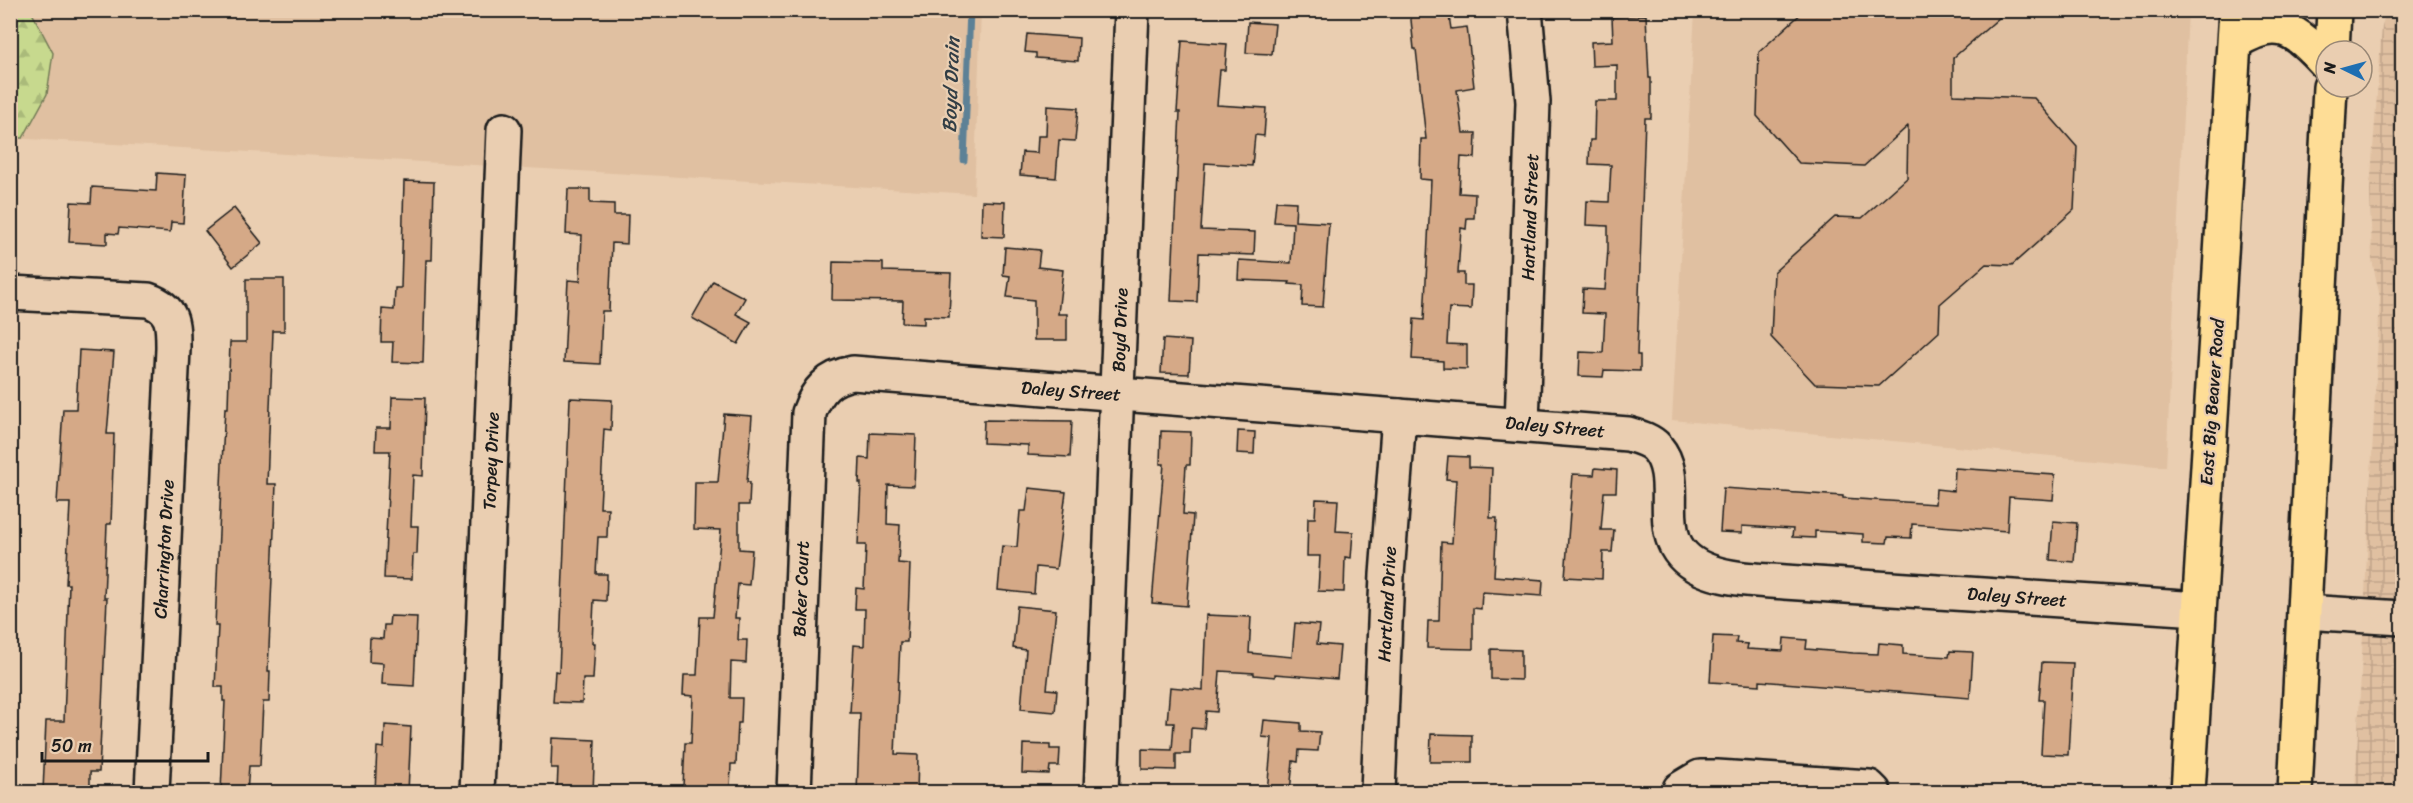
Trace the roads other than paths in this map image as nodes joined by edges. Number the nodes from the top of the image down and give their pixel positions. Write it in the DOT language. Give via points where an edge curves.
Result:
graph roads {
  1 [pos="1132,10"];
  2 [pos="1525,10"];
  3 [pos="2334,10"];
  4 [pos="2236,26"];
  5 [pos="2333,39"];
  6 [pos="2314,51"];
  7 [pos="2329,99"];
  8 [pos="504,130"];
  9 [pos="10,292"];
  10 [pos="821,389"];
  11 [pos="1118,394"];
  12 [pos="1399,416"];
  13 [pos="1522,424"];
  14 [pos="2199,609"];
  15 [pos="2304,612"];
  16 [pos="2403,618"];
  17 [pos="152,792"];
  18 [pos="477,792"];
  19 [pos="794,792"];
  20 [pos="1101,792"];
  21 [pos="1378,792"];
  22 [pos="1679,792"];
  23 [pos="1874,792"];
  24 [pos="2188,792"];
  25 [pos="2295,792"];
  1 -- 11 [label="street, Boyd Drive"];
  2 -- 13 [label="street, Hartland Street" via="1533,102"];
  3 -- 5 [label="main road"];
  4 -- 6 [label="main road" via="2250,33 2276,26 2289,30"];
  4 -- 14 [label="main road, East Big Beaver Road"];
  7 -- 15 [label="main road"];
  8 -- 18 [label="street, Torpey Drive"];
  9 -- 17 [label="street, Charrington Drive" via="148,300 165,308 171,319 173,349"];
  10 -- 11 [label="street, Daley Street" via="840,375 854,373"];
  10 -- 19 [label="street, Baker Court" via="808,413"];
  11 -- 12 [label="street, Daley Street"];
  11 -- 20 [label="street, Boyd Drive"];
  12 -- 13 [label="street, Daley Street"];
  12 -- 21 [label="street, Hartland Drive" via="1387,575"];
  13 -- 14 [label="street, Daley Street" via="1628,434 1646,440 1663,459 1668,477 1669,532 1679,550 1706,571 1785,582"];
  14 -- 24 [label="main road, East Big Beaver Road"];
  15 -- 16 [label="street"];
  15 -- 25 [label="main road"];
  22 -- 23 [label="street" via="1700,777 1717,777 1869,787"];
}
